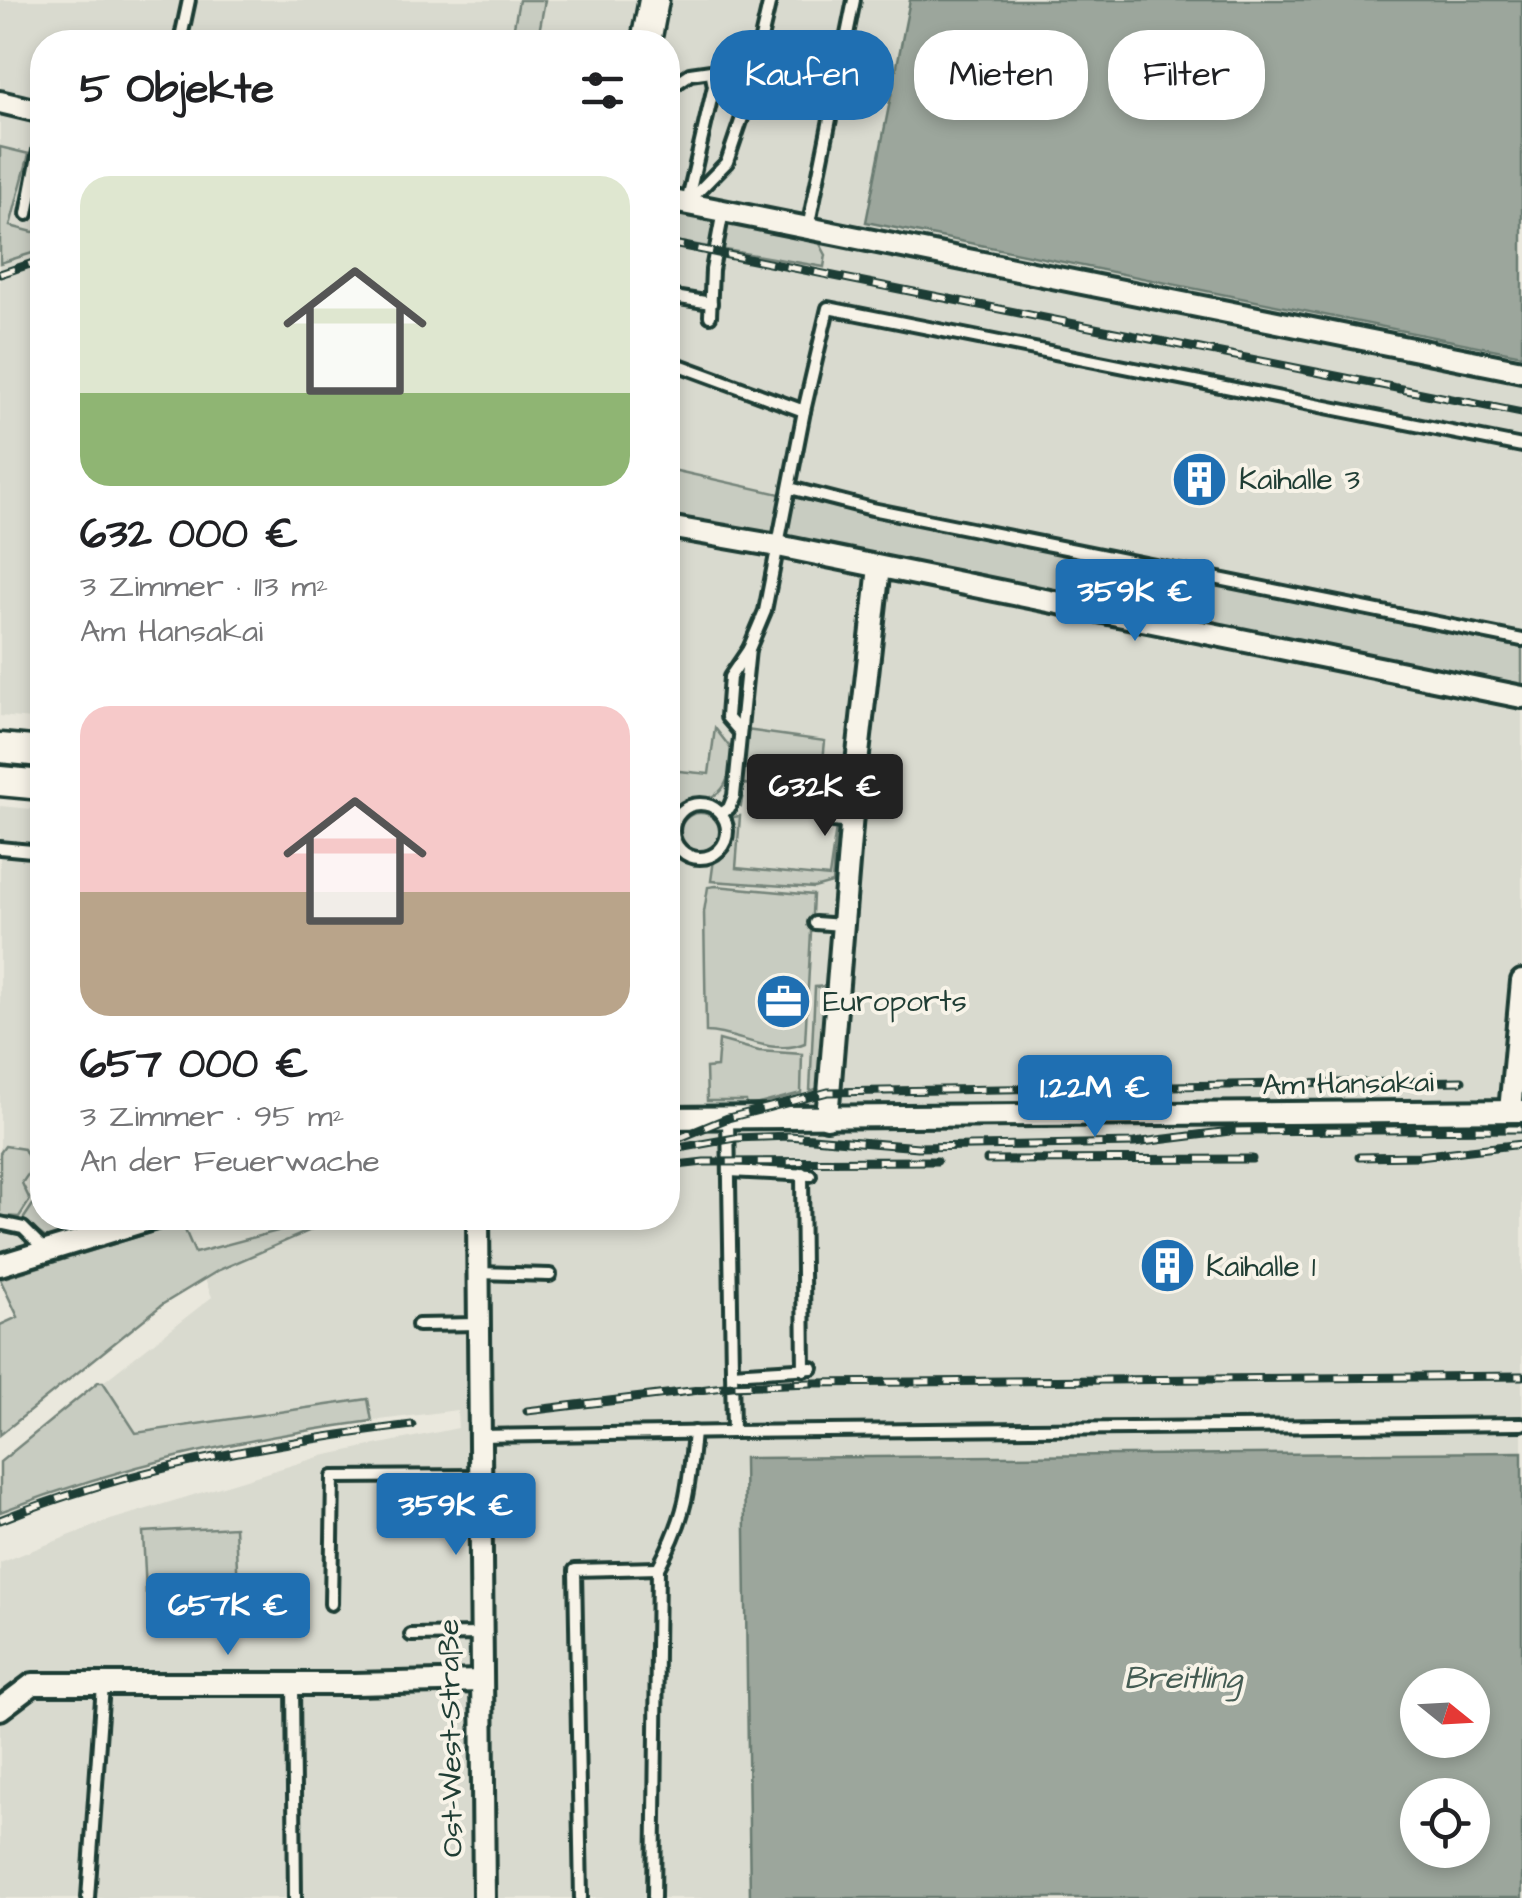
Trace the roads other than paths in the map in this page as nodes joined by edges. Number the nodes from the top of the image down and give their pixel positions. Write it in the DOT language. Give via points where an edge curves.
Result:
graph roads {
  1 [pos="188,0"];
  2 [pos="654,0"];
  3 [pos="770,0"];
  4 [pos="854,0"];
  5 [pos="182,30"];
  6 [pos="648,30"];
  7 [pos="680,81"];
  8 [pos="0,102"];
  9 [pos="30,109"];
  10 [pos="680,193"];
  11 [pos="30,194"];
  12 [pos="680,200"];
  13 [pos="680,203"];
  14 [pos="723,210"];
  15 [pos="26,214"];
  16 [pos="808,228"];
  17 [pos="680,300"];
  18 [pos="680,365"];
  19 [pos="1522,371"];
  20 [pos="804,411"];
  21 [pos="1522,446"];
  22 [pos="790,488"];
  23 [pos="680,528"];
  24 [pos="778,546"];
  25 [pos="878,567"];
  26 [pos="1522,640"];
  27 [pos="749,649"];
  28 [pos="1522,698"];
  29 [pos="740,732"];
  30 [pos="0,748"];
  31 [pos="30,751"];
  32 [pos="0,781"];
  33 [pos="30,784"];
  34 [pos="721,814"];
  35 [pos="680,815"];
  36 [pos="824,820"];
  37 [pos="852,823"];
  38 [pos="0,848"];
  39 [pos="680,850"];
  40 [pos="30,851"];
  41 [pos="815,924"];
  42 [pos="843,926"];
  43 [pos="1522,981"];
  44 [pos="1516,1111"];
  45 [pos="680,1118"];
  46 [pos="728,1118"];
  47 [pos="827,1118"];
  48 [pos="729,1171"];
  49 [pos="0,1223"];
  50 [pos="115,1230"];
  51 [pos="478,1230"];
  52 [pos="46,1251"];
  53 [pos="0,1265"];
  54 [pos="478,1274"];
  55 [pos="550,1275"];
  56 [pos="479,1324"];
  57 [pos="418,1325"];
  58 [pos="732,1373"];
  59 [pos="1522,1424"];
  60 [pos="694,1432"];
  61 [pos="733,1432"];
  62 [pos="480,1436"];
  63 [pos="480,1476"];
  64 [pos="658,1568"];
  65 [pos="331,1604"];
  66 [pos="482,1634"];
  67 [pos="411,1635"];
  68 [pos="482,1680"];
  69 [pos="293,1683"];
  70 [pos="103,1684"];
  71 [pos="0,1708"];
  72 [pos="88,1898"];
  73 [pos="295,1898"];
  74 [pos="484,1898"];
  75 [pos="581,1898"];
  76 [pos="654,1898"];
  1 -- 5 [label="lane"];
  2 -- 6 [label="street"];
  3 -- 12 [label="lane" via="727,162"];
  4 -- 16 [label="lane"];
  7 -- 10 [label="lane" via="711,71 714,86"];
  8 -- 9 [label="street"];
  11 -- 15 [label="lane"];
  13 -- 14 [label="street"];
  14 -- 16 [label="street"];
  14 -- 17 [label="lane" via="711,309"];
  16 -- 19 [label="street"];
  18 -- 20 [label="lane"];
  20 -- 21 [label="lane" via="828,308"];
  20 -- 22 [label="lane"];
  22 -- 24 [label="lane"];
  22 -- 26 [label="lane"];
  23 -- 24 [label="street"];
  24 -- 25 [label="street"];
  24 -- 27 [label="lane" via="765,611"];
  25 -- 28 [label="street"];
  25 -- 37 [label="street"];
  27 -- 29 [label="lane"];
  27 -- 29 [label="lane" via="730,677 726,716"];
  29 -- 34 [label="lane" via="734,796"];
  30 -- 31 [label="street"];
  32 -- 33 [label="street"];
  34 -- 35 [label="lane" via="700,804"];
  34 -- 39 [label="lane" via="727,836 720,850 696,859"];
  36 -- 37 [label="lane"];
  37 -- 42 [label="street"];
  38 -- 40 [label="lane"];
  41 -- 42 [label="lane"];
  42 -- 47 [label="street"];
  43 -- 44 [label="street, Am Hansakai"];
  44 -- 47 [label="street, Am Hansakai"];
  45 -- 46 [label="street, Am Hansakai"];
  46 -- 47 [label="street, Am Hansakai"];
  46 -- 48 [label="lane"];
  48 -- 58 [label="lane"];
  48 -- 58 [label="lane" via="806,1174 808,1369"];
  49 -- 52 [label="lane" via="22,1228"];
  50 -- 52 [label="street"];
  51 -- 54 [label="street, Ost-West-Straße"];
  52 -- 53 [label="street"];
  54 -- 55 [label="lane"];
  54 -- 56 [label="street, Ost-West-Straße"];
  56 -- 57 [label="lane"];
  56 -- 62 [label="street, Ost-West-Straße"];
  58 -- 61 [label="lane"];
  59 -- 61 [label="lane"];
  60 -- 61 [label="lane"];
  60 -- 62 [label="lane"];
  60 -- 64 [label="lane" via="689,1494"];
  62 -- 63 [label="street, Ost-West-Straße"];
  63 -- 65 [label="lane" via="333,1477"];
  63 -- 66 [label="street, Ost-West-Straße"];
  64 -- 75 [label="lane" via="575,1570"];
  64 -- 76 [label="lane"];
  66 -- 67 [label="lane"];
  66 -- 68 [label="street, Ost-West-Straße"];
  68 -- 69 [label="street"];
  68 -- 74 [label="street, Ost-West-Straße"];
  69 -- 70 [label="street"];
  69 -- 73 [label="lane"];
  70 -- 71 [label="street" via="32,1684"];
  70 -- 72 [label="lane"];
}
